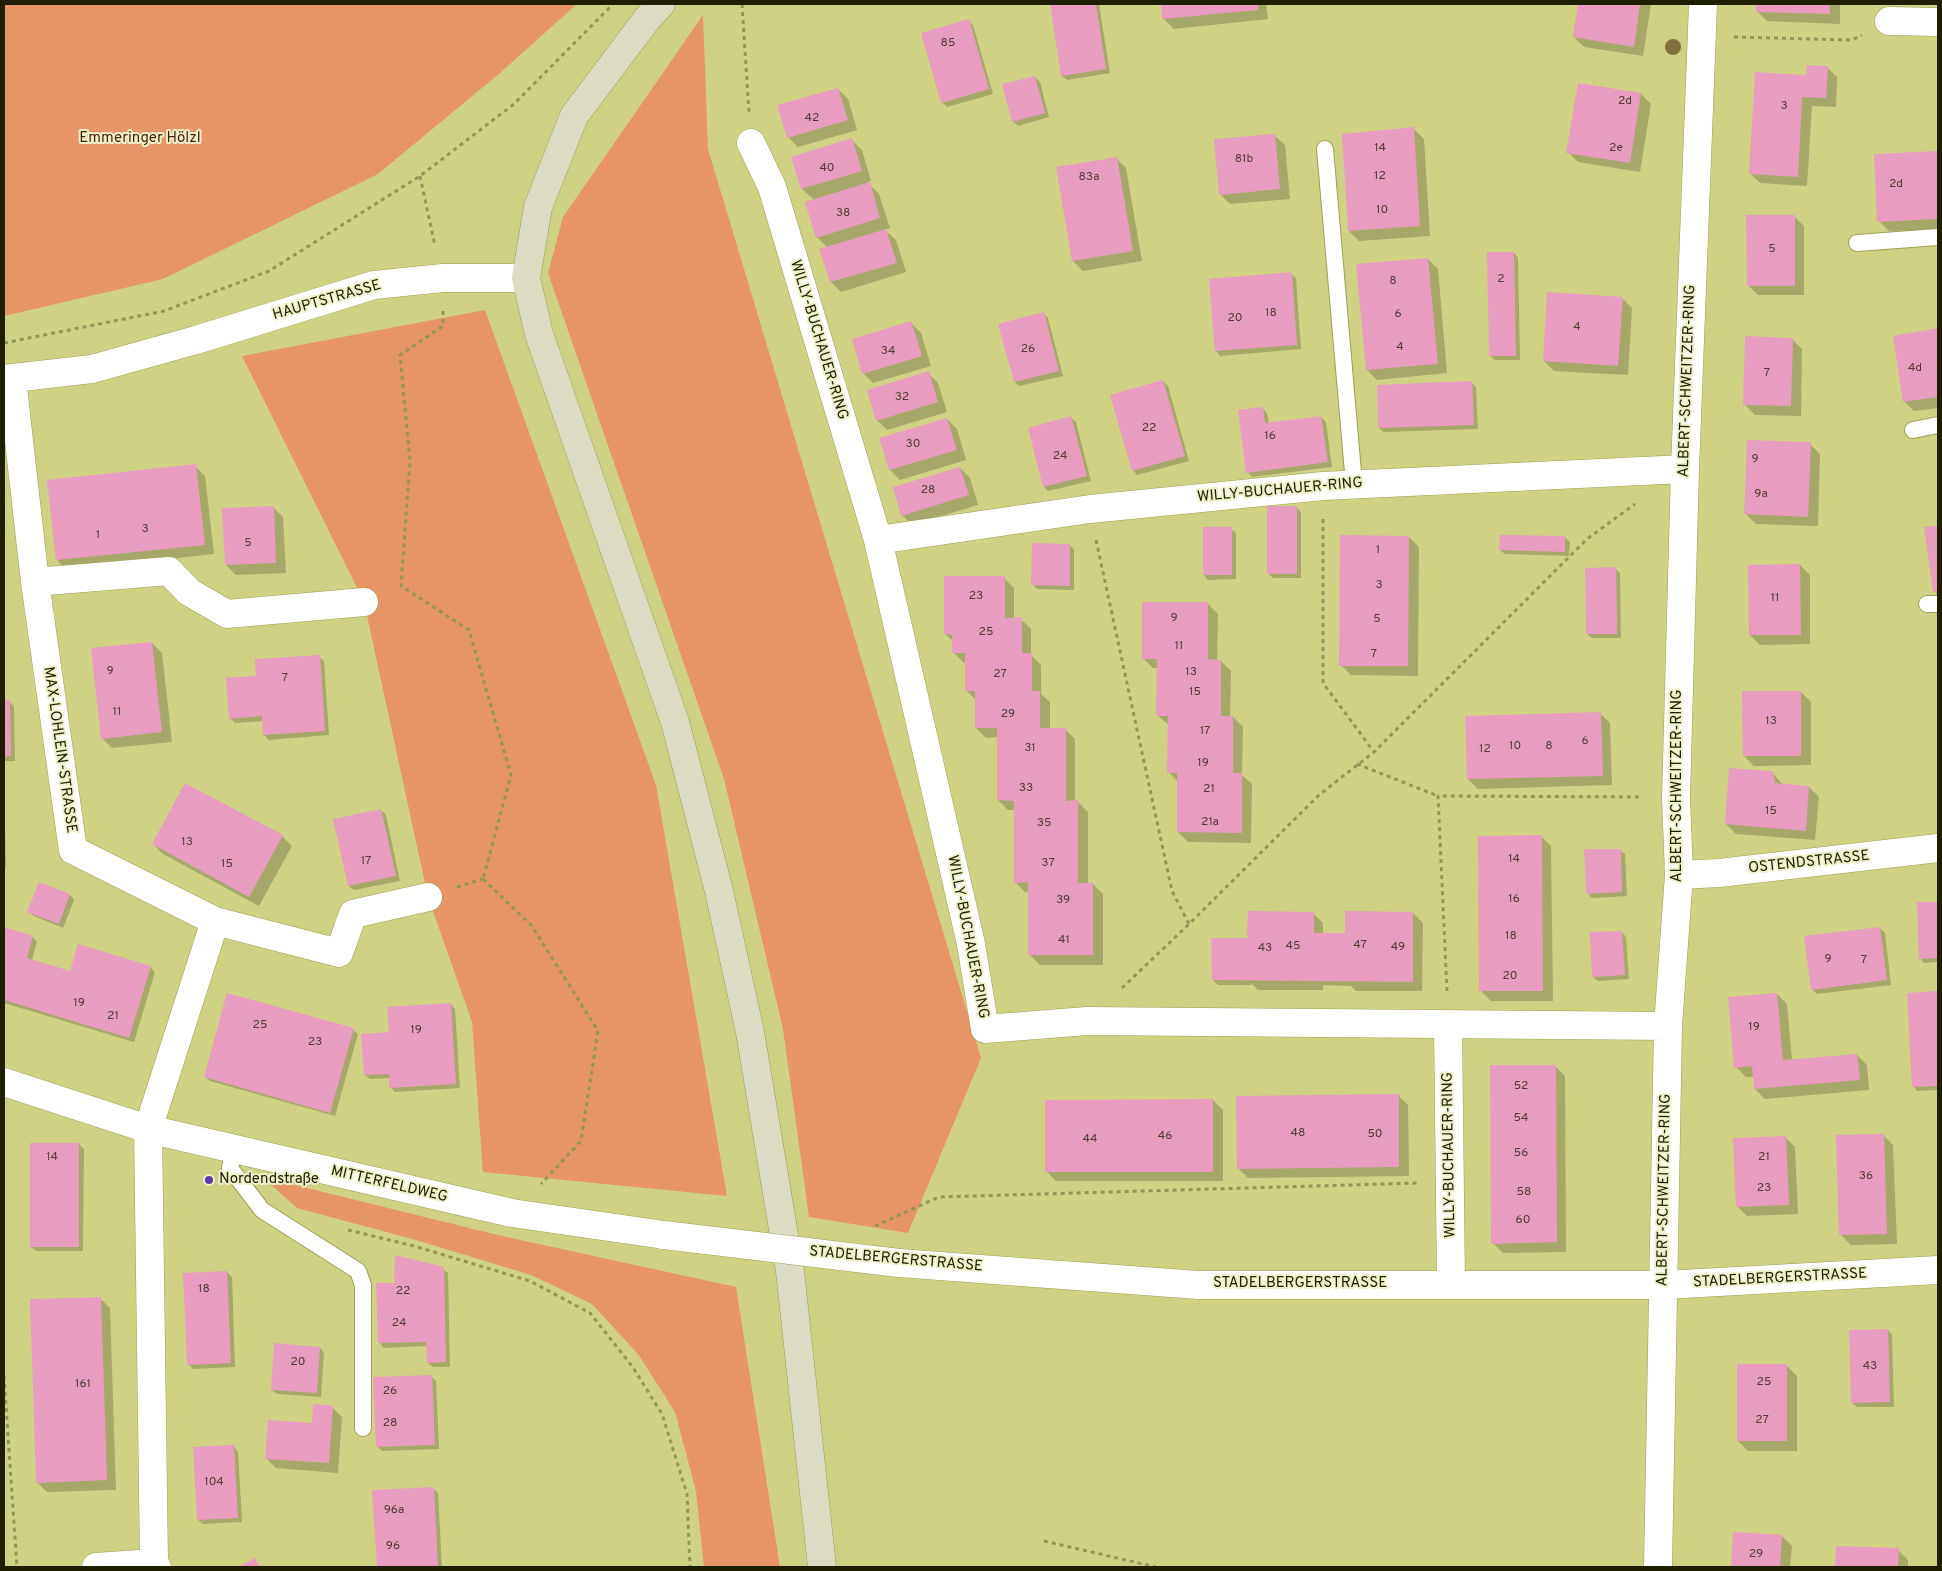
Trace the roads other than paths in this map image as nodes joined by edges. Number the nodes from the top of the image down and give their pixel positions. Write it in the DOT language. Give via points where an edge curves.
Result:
graph roads {
  1 [pos="661,4"];
  2 [pos="1703,4"];
  3 [pos="1889,21"];
  4 [pos="1938,22"];
  5 [pos="751,143"];
  6 [pos="1326,149"];
  7 [pos="1938,237"];
  8 [pos="1857,243"];
  9 [pos="526,278"];
  10 [pos="8,379"];
  11 [pos="1938,425"];
  12 [pos="1914,430"];
  13 [pos="1685,469"];
  14 [pos="1354,484"];
  15 [pos="878,540"];
  16 [pos="35,582"];
  17 [pos="364,602"];
  18 [pos="1938,848"];
  19 [pos="1679,875"];
  20 [pos="428,897"];
  21 [pos="215,921"];
  22 [pos="1448,1025"];
  23 [pos="1668,1026"];
  24 [pos="4,1082"];
  25 [pos="148,1129"];
  26 [pos="234,1149"];
  27 [pos="664,1235"];
  28 [pos="1938,1270"];
  29 [pos="1451,1284"];
  30 [pos="1664,1285"];
  31 [pos="363,1428"];
  32 [pos="156,1565"];
  33 [pos="96,1567"];
  34 [pos="822,1567"];
  35 [pos="1658,1567"];
  1 -- 9 [label="street" via="574,116 538,207"];
  2 -- 13 [label="street, ALBERT-SCHWEITZER-RING"];
  3 -- 4 [label="street"];
  5 -- 15 [label="street, WILLY-BUCHAUER-RING" via="772,187"];
  6 -- 14 [label="lane"];
  7 -- 8 [label="lane"];
  9 -- 10 [label="street, HAUPTSTRASSE" via="442,278 374,285 92,369"];
  9 -- 34 [label="street" via="539,334 675,722 719,891 750,1032 790,1271"];
  10 -- 16 [label="street, MAX-LOHLEIN-STRASSE"];
  11 -- 12 [label="lane"];
  13 -- 14 [label="street, WILLY-BUCHAUER-RING"];
  13 -- 19 [label="street, ALBERT-SCHWEITZER-RING" via="1676,798"];
  14 -- 15 [label="street, WILLY-BUCHAUER-RING" via="1090,509"];
  15 -- 22 [label="street, WILLY-BUCHAUER-RING" via="970,944 985,1029 1087,1021"];
  16 -- 17 [label="street" via="169,572 189,592 227,614"];
  16 -- 21 [label="street, MAX-LOHLEIN-STRASSE" via="73,850"];
  18 -- 19 [label="street, OSTENDSTRASSE"];
  19 -- 23 [label="street, ALBERT-SCHWEITZER-RING"];
  20 -- 21 [label="street, MAX-LOHLEIN-STRASSE" via="353,914 339,953"];
  21 -- 25 [label="street"];
  22 -- 23 [label="street, WILLY-BUCHAUER-RING"];
  22 -- 29 [label="street, WILLY-BUCHAUER-RING"];
  23 -- 30 [label="street, ALBERT-SCHWEITZER-RING"];
  24 -- 25 [label="street, MITTERFELDWEG"];
  25 -- 26 [label="street, MITTERFELDWEG"];
  25 -- 32 [label="street"];
  26 -- 27 [label="street, MITTERFELDWEG" via="512,1213"];
  26 -- 31 [label="lane" via="230,1168 262,1210 358,1271 364,1285"];
  27 -- 29 [label="street, STADELBERGERSTRASSE, bridge" via="899,1263 1198,1284"];
  28 -- 30 [label="street, STADELBERGERSTRASSE"];
  29 -- 30 [label="street, STADELBERGERSTRASSE"];
  30 -- 35 [label="street, ALBERT-SCHWEITZER-RING"];
  32 -- 33 [label="street"];
}
